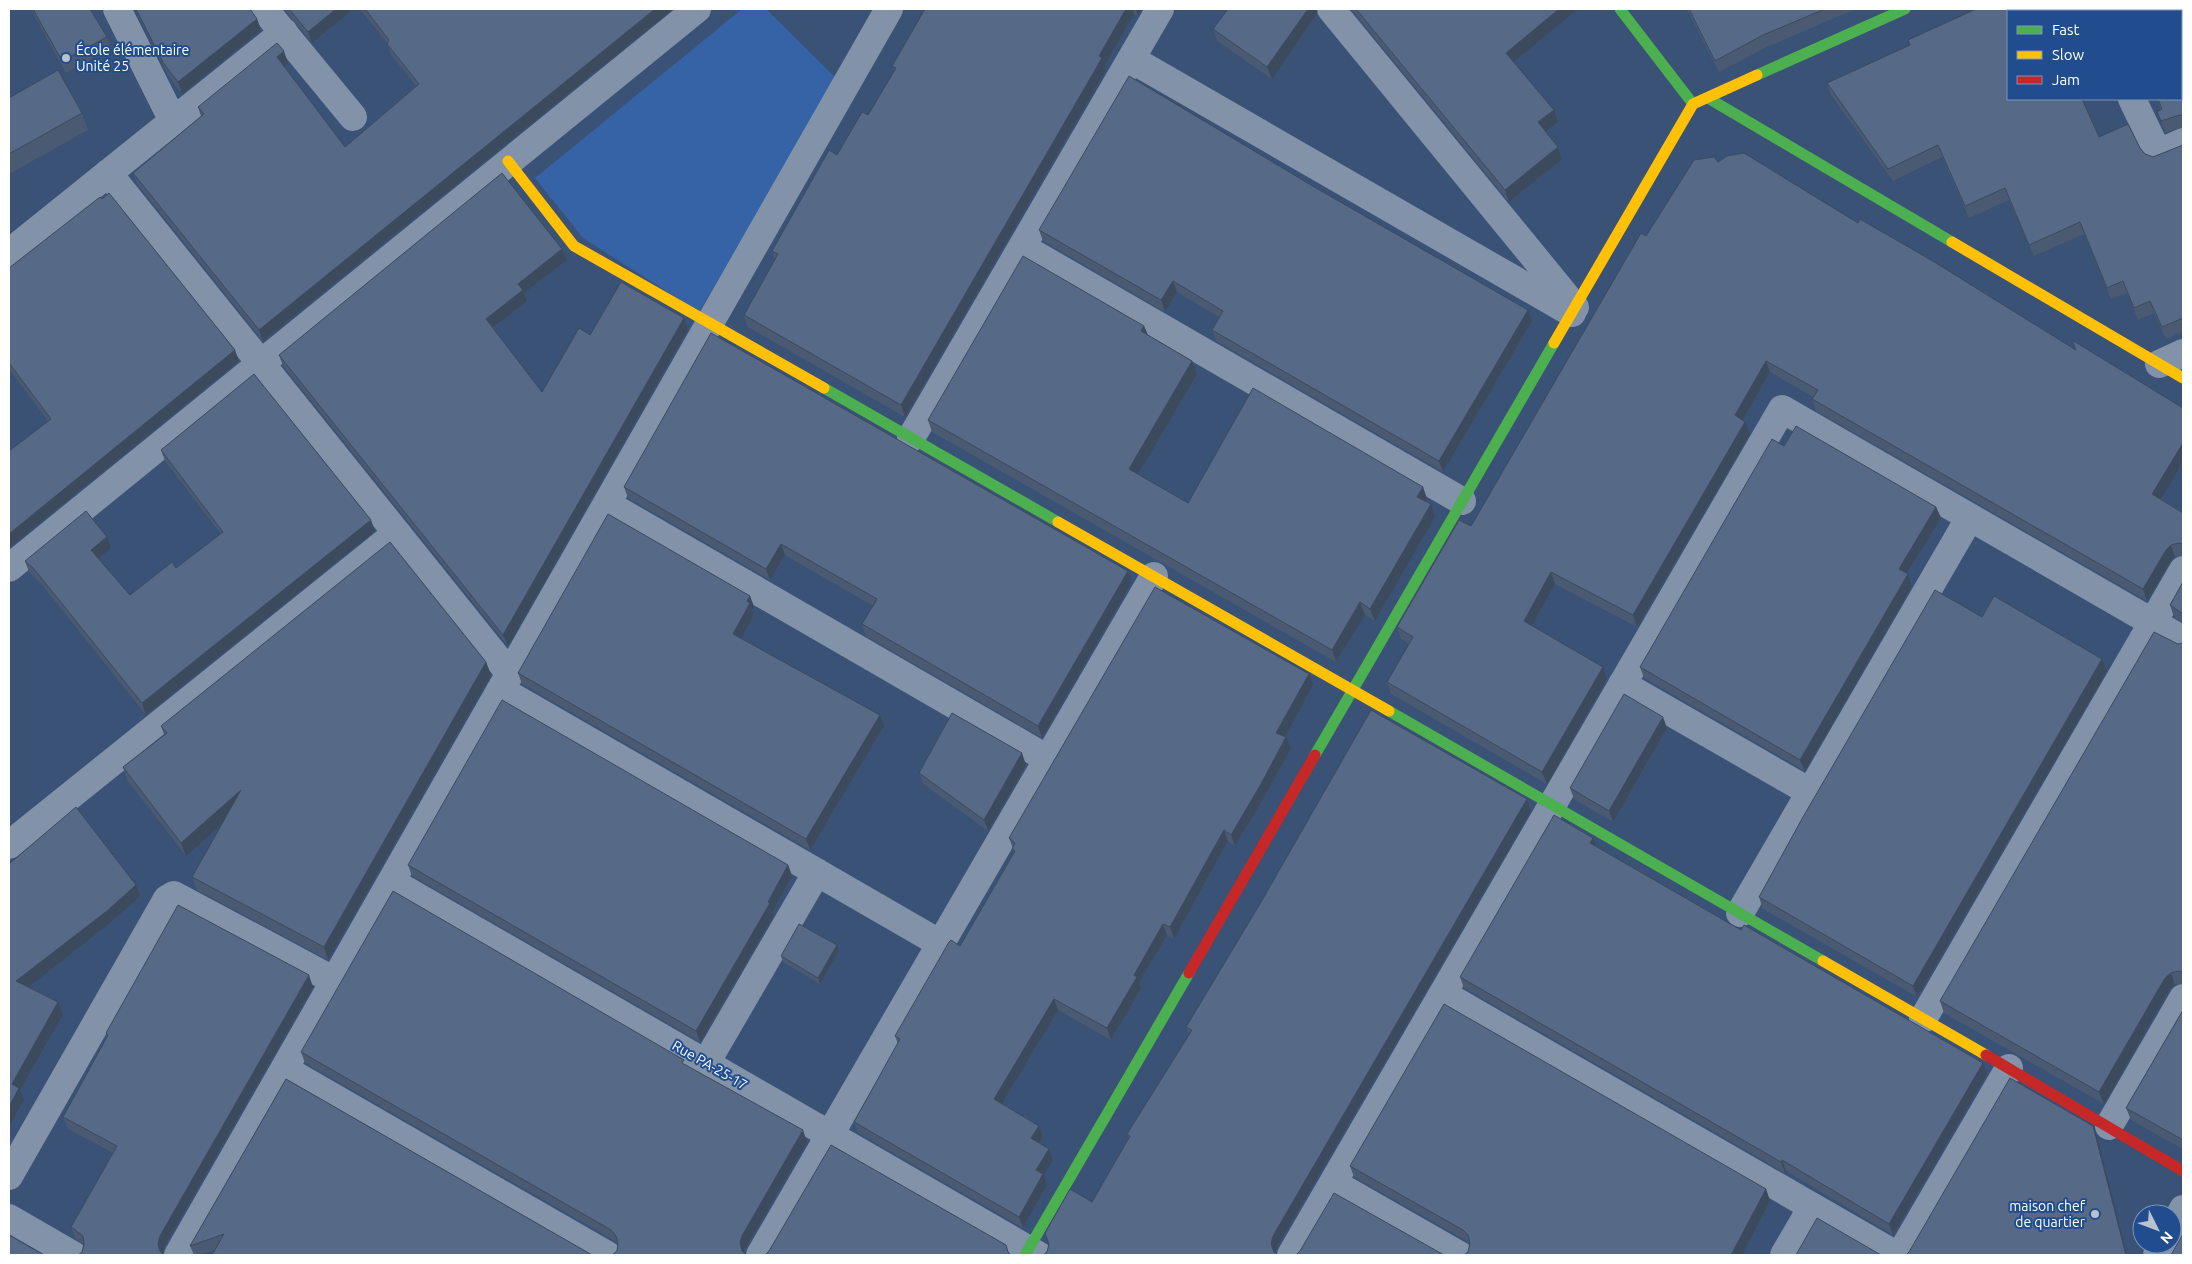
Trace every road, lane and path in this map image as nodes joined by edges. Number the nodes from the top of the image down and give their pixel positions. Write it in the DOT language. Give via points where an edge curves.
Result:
graph roads {
  1 [pos="117,9"];
  2 [pos="264,9"];
  3 [pos="697,9"];
  4 [pos="889,9"];
  5 [pos="1160,9"];
  6 [pos="1331,9"];
  7 [pos="1620,9"];
  8 [pos="1894,11"];
  9 [pos="284,32"];
  10 [pos="1131,59"];
  11 [pos="1708,98"];
  12 [pos="2132,100"];
  13 [pos="1693,104"];
  14 [pos="353,117"];
  15 [pos="173,121"];
  16 [pos="2183,142"];
  17 [pos="508,162"];
  18 [pos="108,173"];
  19 [pos="1022,247"];
  20 [pos="9,252"];
  21 [pos="1573,310"];
  22 [pos="710,324"];
  23 [pos="2183,353"];
  24 [pos="261,363"];
  25 [pos="2158,364"];
  26 [pos="2183,378"];
  27 [pos="910,438"];
  28 [pos="1462,501"];
  29 [pos="607,504"];
  30 [pos="1970,517"];
  31 [pos="397,533"];
  32 [pos="9,568"];
  33 [pos="2183,570"];
  34 [pos="1154,576"];
  35 [pos="2153,622"];
  36 [pos="2183,640"];
  37 [pos="506,682"];
  38 [pos="1622,684"];
  39 [pos="1353,690"];
  40 [pos="1048,759"];
  41 [pos="1810,792"];
  42 [pos="1553,805"];
  43 [pos="9,845"];
  44 [pos="817,872"];
  45 [pos="392,882"];
  46 [pos="1740,913"];
  47 [pos="941,944"];
  48 [pos="335,981"];
  49 [pos="1443,994"];
  50 [pos="2183,998"];
  51 [pos="1923,1019"];
  52 [pos="706,1063"];
  53 [pos="2009,1068"];
  54 [pos="284,1069"];
  55 [pos="2109,1126"];
  56 [pos="830,1135"];
  57 [pos="2183,1171"];
  58 [pos="9,1176"];
  59 [pos="1333,1183"];
  60 [pos="1812,1207"];
  61 [pos="9,1218"];
  62 [pos="1426,1247"];
  63 [pos="1030,1253"];
  64 [pos="73,1255"];
  65 [pos="178,1255"];
  66 [pos="607,1255"];
  67 [pos="760,1255"];
  68 [pos="1291,1255"];
  69 [pos="1459,1255"];
  70 [pos="1784,1255"];
  71 [pos="1896,1255"];
  72 [pos="1900,1255"];
  1 -- 15 [label="street"];
  2 -- 9 [label="street"];
  3 -- 17 [label="street"];
  4 -- 22 [label="street"];
  5 -- 10 [label="street"];
  6 -- 21 [label="street"];
  7 -- 13 [label="street"];
  8 -- 11 [label="street"];
  9 -- 14 [label="street"];
  9 -- 15 [label="street"];
  10 -- 19 [label="street"];
  10 -- 21 [label="street"];
  11 -- 13 [label="street"];
  11 -- 25 [label="street"];
  12 -- 16 [label="street" via="2158,153"];
  13 -- 21 [label="street"];
  15 -- 18 [label="street"];
  17 -- 22 [label="street" via="574,246"];
  17 -- 24 [label="street"];
  18 -- 20 [label="street"];
  18 -- 24 [label="street"];
  19 -- 27 [label="street"];
  19 -- 28 [label="street"];
  21 -- 28 [label="street"];
  22 -- 27 [label="street"];
  22 -- 29 [label="street"];
  23 -- 25 [label="street"];
  24 -- 31 [label="street"];
  24 -- 32 [label="street"];
  25 -- 26 [label="street"];
  27 -- 34 [label="street"];
  28 -- 39 [label="street"];
  29 -- 37 [label="street"];
  29 -- 40 [label="street"];
  30 -- 35 [label="street"];
  30 -- 38 [label="street" via="1782,409"];
  30 -- 41 [label="street"];
  31 -- 37 [label="street"];
  31 -- 43 [label="street"];
  33 -- 35 [label="street"];
  34 -- 39 [label="street"];
  34 -- 40 [label="street"];
  35 -- 36 [label="street"];
  35 -- 51 [label="street"];
  37 -- 44 [label="street"];
  37 -- 45 [label="street"];
  38 -- 41 [label="street"];
  38 -- 42 [label="street"];
  39 -- 42 [label="street"];
  39 -- 63 [label="street"];
  40 -- 47 [label="street"];
  41 -- 46 [label="street"];
  42 -- 46 [label="street"];
  42 -- 49 [label="street"];
  44 -- 47 [label="street"];
  44 -- 52 [label="street"];
  45 -- 48 [label="street"];
  45 -- 52 [label="street, Rue PA-25-17"];
  46 -- 51 [label="street"];
  47 -- 56 [label="street"];
  48 -- 54 [label="street"];
  48 -- 58 [label="street" via="174,895 167,900"];
  49 -- 59 [label="street"];
  49 -- 60 [label="street"];
  50 -- 55 [label="street"];
  51 -- 53 [label="street"];
  52 -- 56 [label="street, Rue PA-25-17"];
  53 -- 55 [label="street"];
  53 -- 72 [label="street"];
  54 -- 65 [label="street"];
  54 -- 66 [label="street"];
  55 -- 57 [label="street"];
  56 -- 63 [label="street, Rue PA-25-17"];
  56 -- 67 [label="street"];
  59 -- 62 [label="street"];
  59 -- 68 [label="street"];
  60 -- 70 [label="street"];
  60 -- 71 [label="street"];
  61 -- 64 [label="street"];
  62 -- 69 [label="street"];
}
